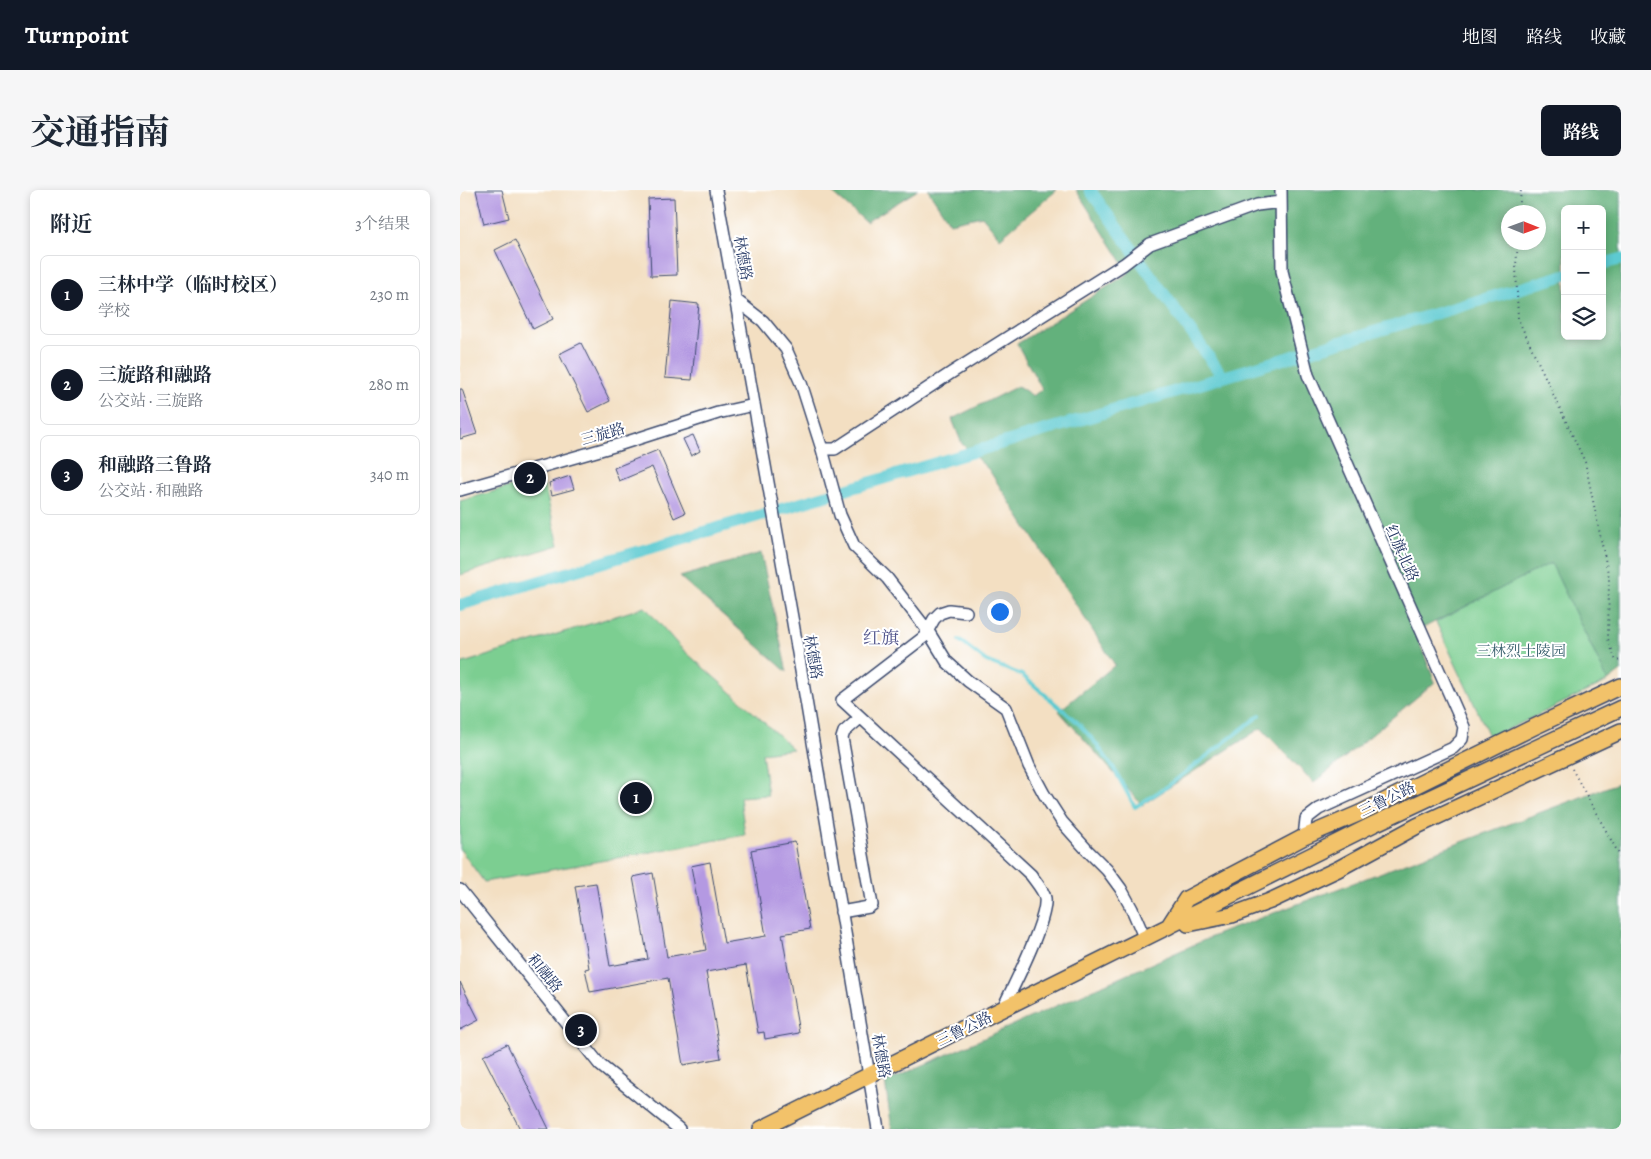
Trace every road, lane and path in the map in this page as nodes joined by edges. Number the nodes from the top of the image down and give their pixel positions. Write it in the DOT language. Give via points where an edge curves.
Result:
graph roads {
  1 [pos="716,190"];
  2 [pos="1520,190"];
  3 [pos="1281,196"];
  4 [pos="1519,205"];
  5 [pos="1517,250"];
  6 [pos="736,300"];
  7 [pos="754,405"];
  8 [pos="822,449"];
  9 [pos="460,490"];
  10 [pos="966,612"];
  11 [pos="928,631"];
  12 [pos="1621,660"];
  13 [pos="1621,686"];
  14 [pos="1621,708"];
  15 [pos="860,718"];
  16 [pos="1621,731"];
  17 [pos="1572,768"];
  18 [pos="1304,837"];
  19 [pos="1621,858"];
  20 [pos="460,890"];
  21 [pos="842,912"];
  22 [pos="1167,928"];
  23 [pos="1145,939"];
  24 [pos="1002,1010"];
  25 [pos="869,1076"];
  26 [pos="679,1129"];
  27 [pos="761,1129"];
  28 [pos="878,1129"];
  1 -- 6 [label="street, 林德路"];
  2 -- 4 [label="path"];
  3 -- 8 [label="street" via="1150,244 1124,264 834,449"];
  3 -- 18 [label="street, 红旗北路" via="1282,271 1308,375 1464,727 1462,738 1453,748 1319,809 1306,820"];
  5 -- 12 [label="path" via="1518,319 1585,462 1609,578 1608,639 1616,662"];
  6 -- 7 [label="street, 林德路"];
  6 -- 8 [label="street" via="763,321 786,349 801,383"];
  7 -- 9 [label="street, 三旋路"];
  7 -- 21 [label="street, 林德路"];
  8 -- 11 [label="street" via="840,515 854,546 887,578"];
  10 -- 11 [label="street" via="949,610 940,613"];
  11 -- 15 [label="street" via="842,700"];
  11 -- 23 [label="street" via="947,662 1006,708 1044,794 1062,822 1121,889"];
  13 -- 18 [label="main road, 三鲁公路"];
  14 -- 22 [label="main road, 三鲁公路" via="1419,803"];
  15 -- 21 [label="street" via="844,732 842,738 872,904"];
  15 -- 24 [label="street" via="1031,875 1045,898 1034,940"];
  16 -- 22 [label="main road, 三鲁公路" via="1416,826 1338,869 1270,901 1232,915"];
  17 -- 19 [label="path"];
  18 -- 22 [label="main road, 三鲁公路" via="1186,899"];
  20 -- 26 [label="street, 和融路" via="600,1065"];
  21 -- 25 [label="street, 林德路"];
  22 -- 23 [label="main road, 三鲁公路"];
  23 -- 24 [label="main road, 三鲁公路"];
  24 -- 25 [label="main road, 三鲁公路"];
  25 -- 27 [label="main road, 三鲁公路"];
  25 -- 28 [label="street, 林德路"];
}
